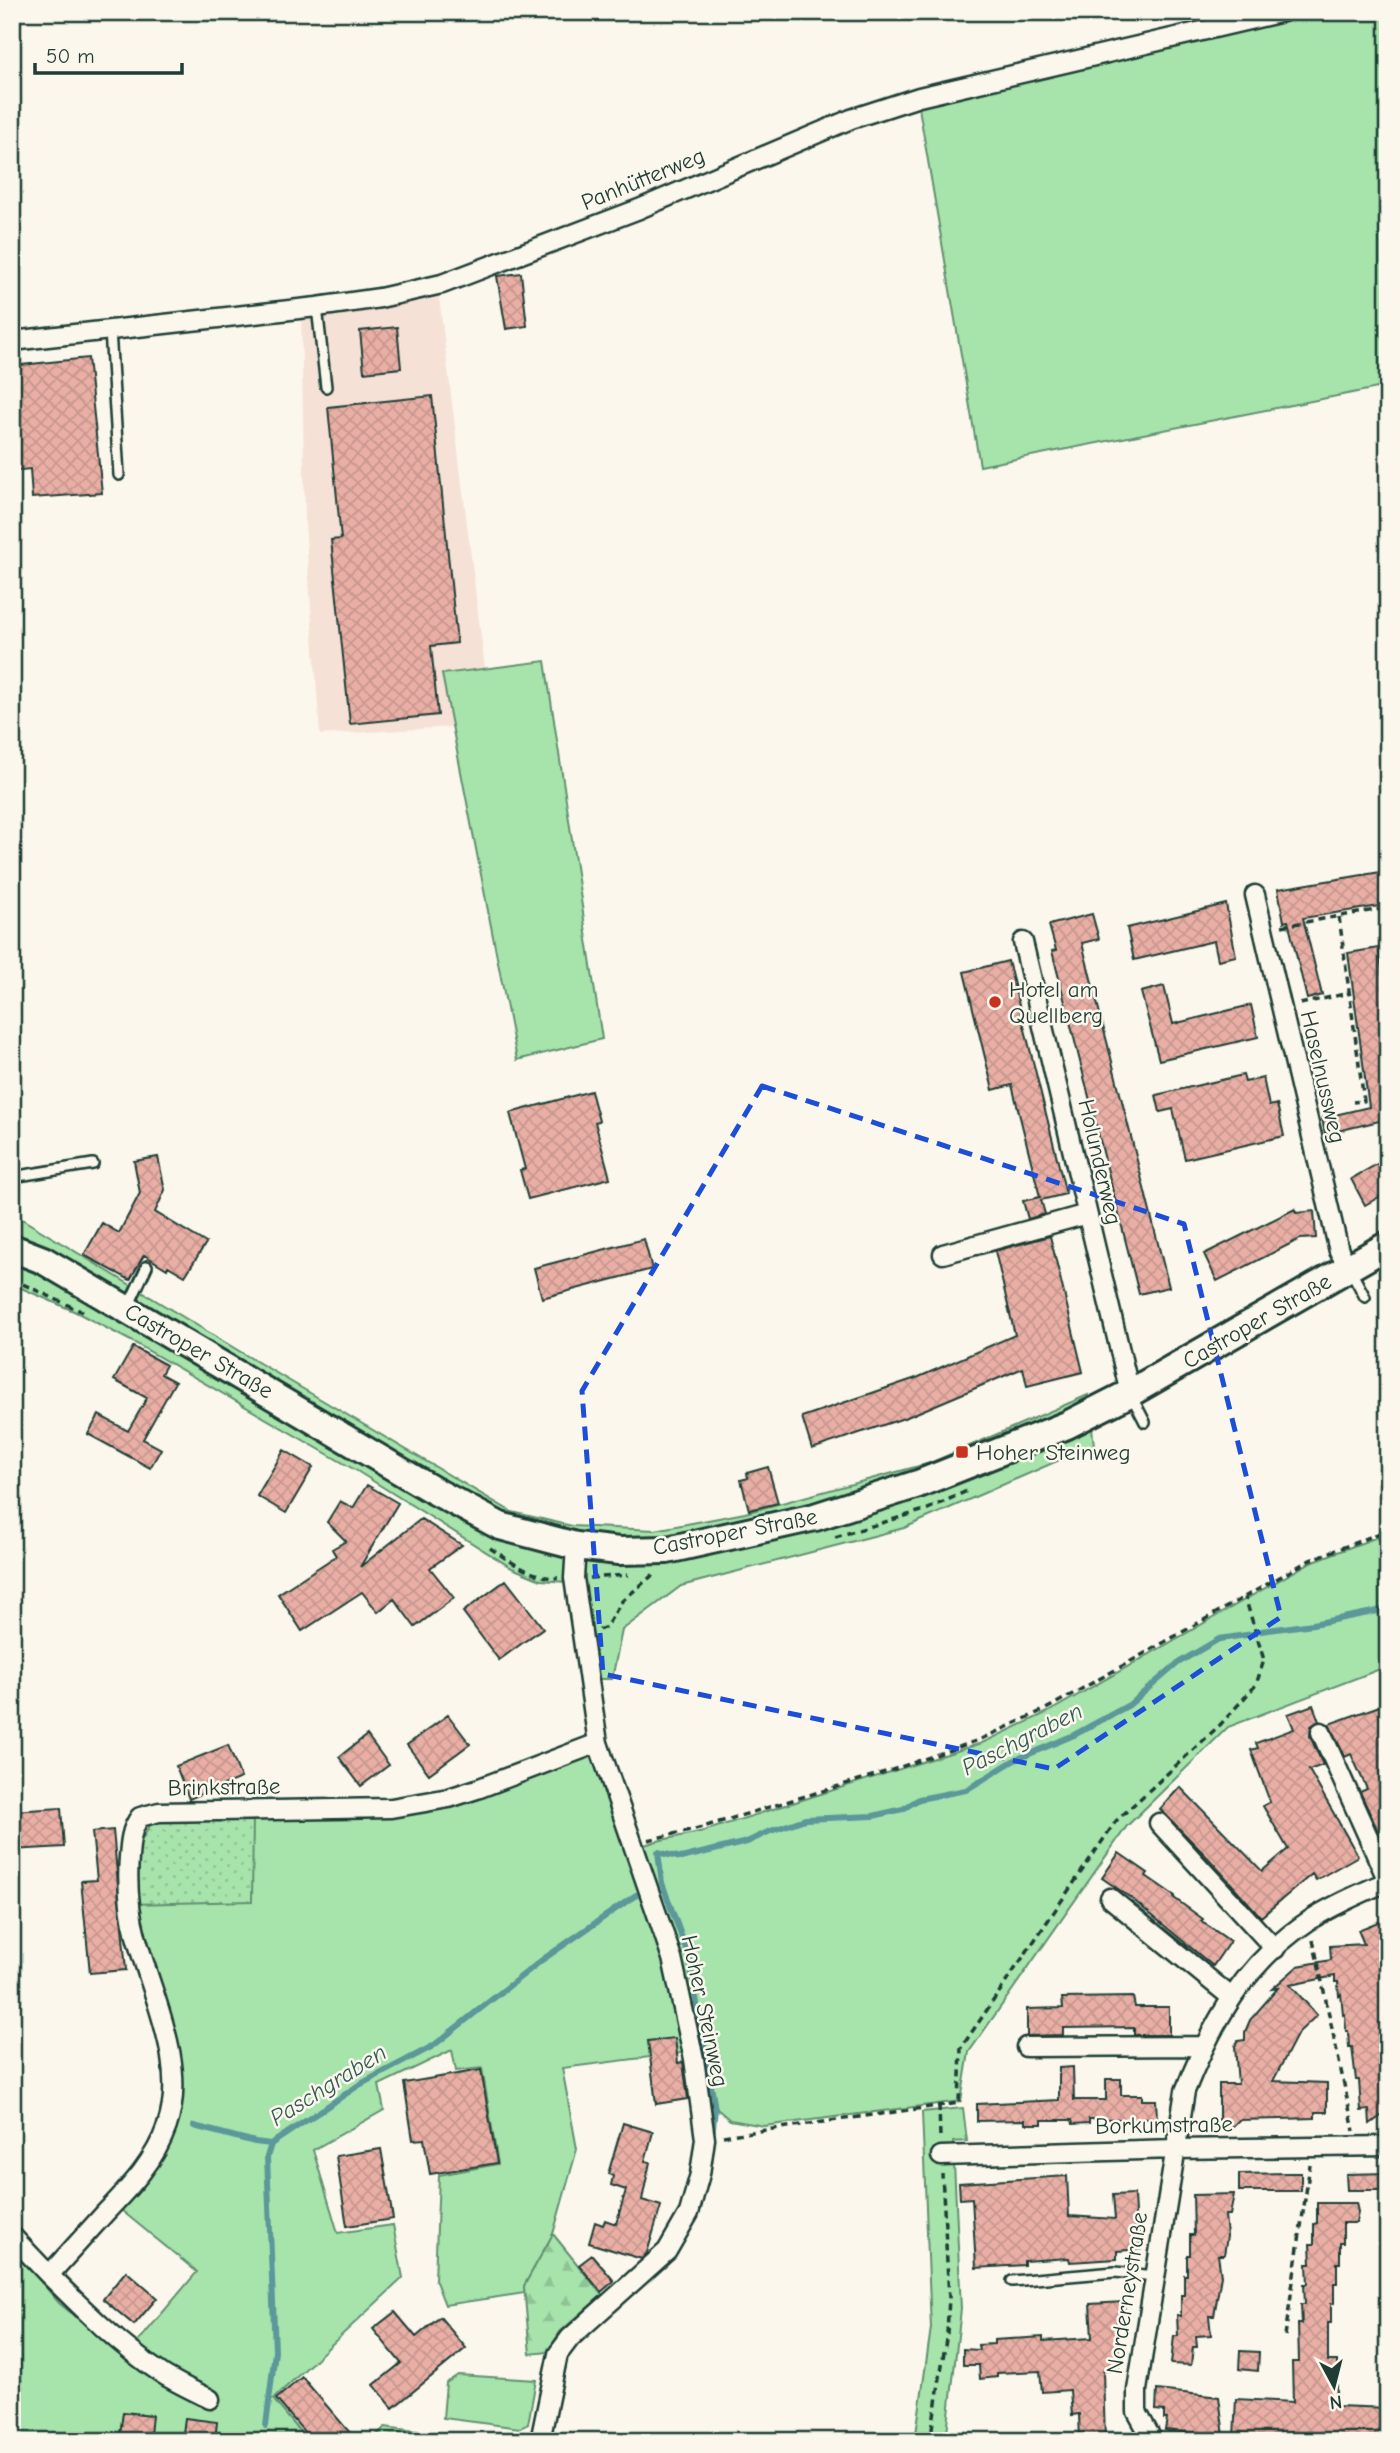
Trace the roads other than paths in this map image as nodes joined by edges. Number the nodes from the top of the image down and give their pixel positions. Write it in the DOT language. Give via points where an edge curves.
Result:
graph roads {
  1 [pos="1283,12"];
  2 [pos="317,307"];
  3 [pos="110,330"];
  4 [pos="12,341"];
  5 [pos="326,387"];
  6 [pos="119,475"];
  7 [pos="1255,895"];
  8 [pos="1023,942"];
  9 [pos="93,1164"];
  10 [pos="12,1177"];
  11 [pos="1087,1214"];
  12 [pos="1388,1245"];
  13 [pos="12,1248"];
  14 [pos="943,1254"];
  15 [pos="147,1266"];
  16 [pos="1349,1268"];
  17 [pos="1365,1297"];
  18 [pos="127,1309"];
  19 [pos="1130,1393"];
  20 [pos="1145,1422"];
  21 [pos="576,1546"];
  22 [pos="1321,1732"];
  23 [pos="598,1743"];
  24 [pos="1159,1824"];
  25 [pos="1388,1881"];
  26 [pos="1110,1898"];
  27 [pos="1275,1948"];
  28 [pos="1231,1997"];
  29 [pos="1203,2046"];
  30 [pos="1026,2048"];
  31 [pos="1388,2146"];
  32 [pos="1175,2149"];
  33 [pos="942,2156"];
  34 [pos="12,2236"];
  35 [pos="49,2275"];
  36 [pos="1155,2276"];
  37 [pos="1012,2281"];
  38 [pos="210,2399"];
  39 [pos="540,2441"];
  40 [pos="1153,2441"];
  1 -- 2 [label="street, Panhütterweg" via="919,97 850,119 639,209 442,284"];
  2 -- 3 [label="street, Panhütterweg"];
  2 -- 5 [label="lane"];
  3 -- 4 [label="street, Panhütterweg"];
  3 -- 6 [label="lane"];
  7 -- 16 [label="street, Haselnussweg" via="1339,1251"];
  8 -- 11 [label="street, Holunderweg"];
  9 -- 10 [label="lane"];
  11 -- 14 [label="street"];
  11 -- 19 [label="street, Holunderweg"];
  12 -- 16 [label="main road, Castroper Straße"];
  13 -- 18 [label="main road, Castroper Straße" via="43,1260"];
  15 -- 18 [label="lane"];
  16 -- 17 [label="lane"];
  16 -- 19 [label="main road, Castroper Straße"];
  18 -- 21 [label="main road, Castroper Straße" via="500,1526"];
  19 -- 20 [label="lane"];
  19 -- 21 [label="main road, Castroper Straße" via="1066,1425 931,1479 815,1517 667,1550"];
  21 -- 23 [label="street, Hoher Steinweg" via="574,1578"];
  22 -- 25 [label="street"];
  23 -- 35 [label="street, Brinkstraße" via="477,1789 403,1806 159,1812 140,1817 132,1832 128,1889 135,1935 169,2050 171,2111 149,2164"];
  23 -- 39 [label="street, Hoher Steinweg" via="672,1958 705,2138 689,2213 667,2251 558,2354"];
  24 -- 27 [label="street"];
  25 -- 27 [label="street, Norderneystraße" via="1309,1920"];
  26 -- 28 [label="street"];
  27 -- 28 [label="street, Norderneystraße"];
  28 -- 29 [label="street, Norderneystraße"];
  29 -- 30 [label="street"];
  29 -- 32 [label="street, Norderneystraße" via="1185,2091"];
  31 -- 32 [label="street, Borkumstraße"];
  32 -- 33 [label="street, Borkumstraße"];
  32 -- 36 [label="street, Norderneystraße"];
  34 -- 35 [label="street"];
  35 -- 38 [label="street" via="134,2353"];
  36 -- 37 [label="lane" via="1115,2272"];
  36 -- 40 [label="street, Norderneystraße" via="1137,2389 1137,2412"];
}
